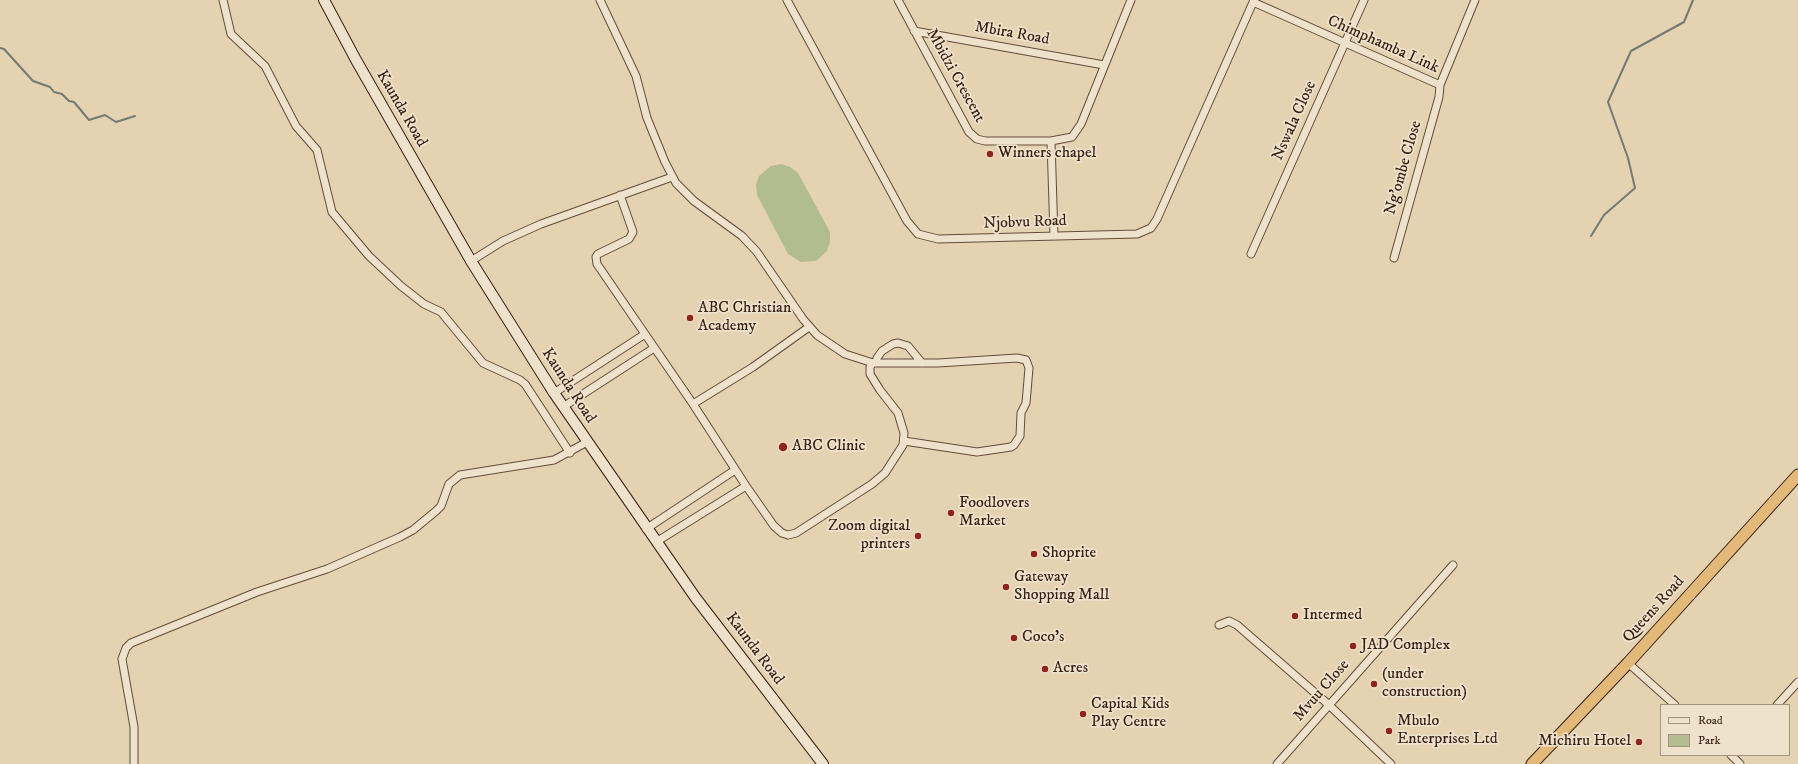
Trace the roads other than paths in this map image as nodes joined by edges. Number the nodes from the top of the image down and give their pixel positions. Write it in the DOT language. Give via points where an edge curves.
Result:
graph roads {
  1 [pos="223,0"];
  2 [pos="324,0"];
  3 [pos="600,0"];
  4 [pos="787,0"];
  5 [pos="898,0"];
  6 [pos="1130,0"];
  7 [pos="1364,0"];
  8 [pos="1475,0"];
  9 [pos="1254,1"];
  10 [pos="914,31"];
  11 [pos="1344,43"];
  12 [pos="1104,65"];
  13 [pos="1440,85"];
  14 [pos="1051,141"];
  15 [pos="672,177"];
  16 [pos="620,195"];
  17 [pos="1054,236"];
  18 [pos="1251,254"];
  19 [pos="1394,258"];
  20 [pos="471,261"];
  21 [pos="809,327"];
  22 [pos="645,334"];
  23 [pos="654,348"];
  24 [pos="875,363"];
  25 [pos="922,363"];
  26 [pos="554,393"];
  27 [pos="693,404"];
  28 [pos="563,407"];
  29 [pos="904,441"];
  30 [pos="587,442"];
  31 [pos="570,453"];
  32 [pos="735,470"];
  33 [pos="1798,475"];
  34 [pos="746,486"];
  35 [pos="646,529"];
  36 [pos="656,542"];
  37 [pos="1453,565"];
  38 [pos="1219,625"];
  39 [pos="1628,663"];
  40 [pos="1798,682"];
  41 [pos="1674,704"];
  42 [pos="1778,704"];
  43 [pos="1329,705"];
  44 [pos="1732,756"];
  45 [pos="134,764"];
  46 [pos="823,764"];
  47 [pos="1278,764"];
  48 [pos="1391,764"];
  49 [pos="1532,764"];
  50 [pos="1740,764"];
  1 -- 31 [label="street" via="231,34 265,66 296,126 317,150 332,212 369,256 401,286 424,304 441,312 483,363 525,384"];
  2 -- 20 [label="main road, Kaunda Road"];
  3 -- 15 [label="street" via="636,76 647,118"];
  4 -- 17 [label="street, Njobvu Road" via="899,207 918,234 938,240"];
  5 -- 10 [label="street, Mbidzi Crescent"];
  6 -- 12 [label="street, Mbidzi Crescent"];
  7 -- 11 [label="street, Nswala Close"];
  8 -- 13 [label="street, Chimphamba Link"];
  9 -- 11 [label="street, Chimphamba Link"];
  9 -- 17 [label="street, Njobvu Road" via="1154,225 1137,234"];
  10 -- 12 [label="street, Mbira Road"];
  10 -- 14 [label="street, Mbidzi Crescent" via="972,135 985,141"];
  11 -- 13 [label="street, Chimphamba Link"];
  11 -- 18 [label="street, Nswala Close"];
  12 -- 14 [label="street, Mbidzi Crescent" via="1078,129 1067,139"];
  13 -- 19 [label="street, Ng'ombe Close" via="1439,97"];
  14 -- 17 [label="street"];
  15 -- 16 [label="street"];
  15 -- 21 [label="street" via="694,201 742,236 757,252"];
  16 -- 20 [label="street" via="541,224 503,241"];
  16 -- 22 [label="street" via="633,232 629,239 601,252 596,261"];
  20 -- 26 [label="main road, Kaunda Road"];
  21 -- 24 [label="street" via="836,349"];
  21 -- 27 [label="street" via="753,367"];
  22 -- 23 [label="street"];
  22 -- 26 [label="street"];
  23 -- 27 [label="street"];
  23 -- 28 [label="street"];
  24 -- 25 [label="street"];
  24 -- 25 [label="street" via="878,354 898,343 908,346"];
  24 -- 29 [label="street" via="870,370 871,377 898,414"];
  25 -- 29 [label="street" via="1017,358 1026,360 1029,368 1026,403 1021,413 1020,436 1011,448 977,452"];
  26 -- 28 [label="main road, Kaunda Road"];
  27 -- 32 [label="street"];
  28 -- 30 [label="main road, Kaunda Road"];
  29 -- 34 [label="street" via="879,479 792,535 782,533 774,526"];
  30 -- 31 [label="street"];
  30 -- 35 [label="main road, Kaunda Road"];
  31 -- 45 [label="street" via="554,460 460,475 449,484 441,506 406,533 327,569 257,592 131,643 122,659 134,727"];
  32 -- 34 [label="street"];
  32 -- 35 [label="street"];
  33 -- 39 [label="highway, Queens Road"];
  34 -- 36 [label="street"];
  35 -- 36 [label="main road, Kaunda Road"];
  36 -- 46 [label="main road, Kaunda Road" via="738,655"];
  37 -- 43 [label="street, Mvuu Close"];
  38 -- 43 [label="street" via="1229,621 1237,625"];
  39 -- 41 [label="street"];
  39 -- 49 [label="highway, Queens Road"];
  40 -- 42 [label="street"];
  43 -- 47 [label="street, Mvuu Close"];
  43 -- 48 [label="street"];
  44 -- 50 [label="street"];
}
